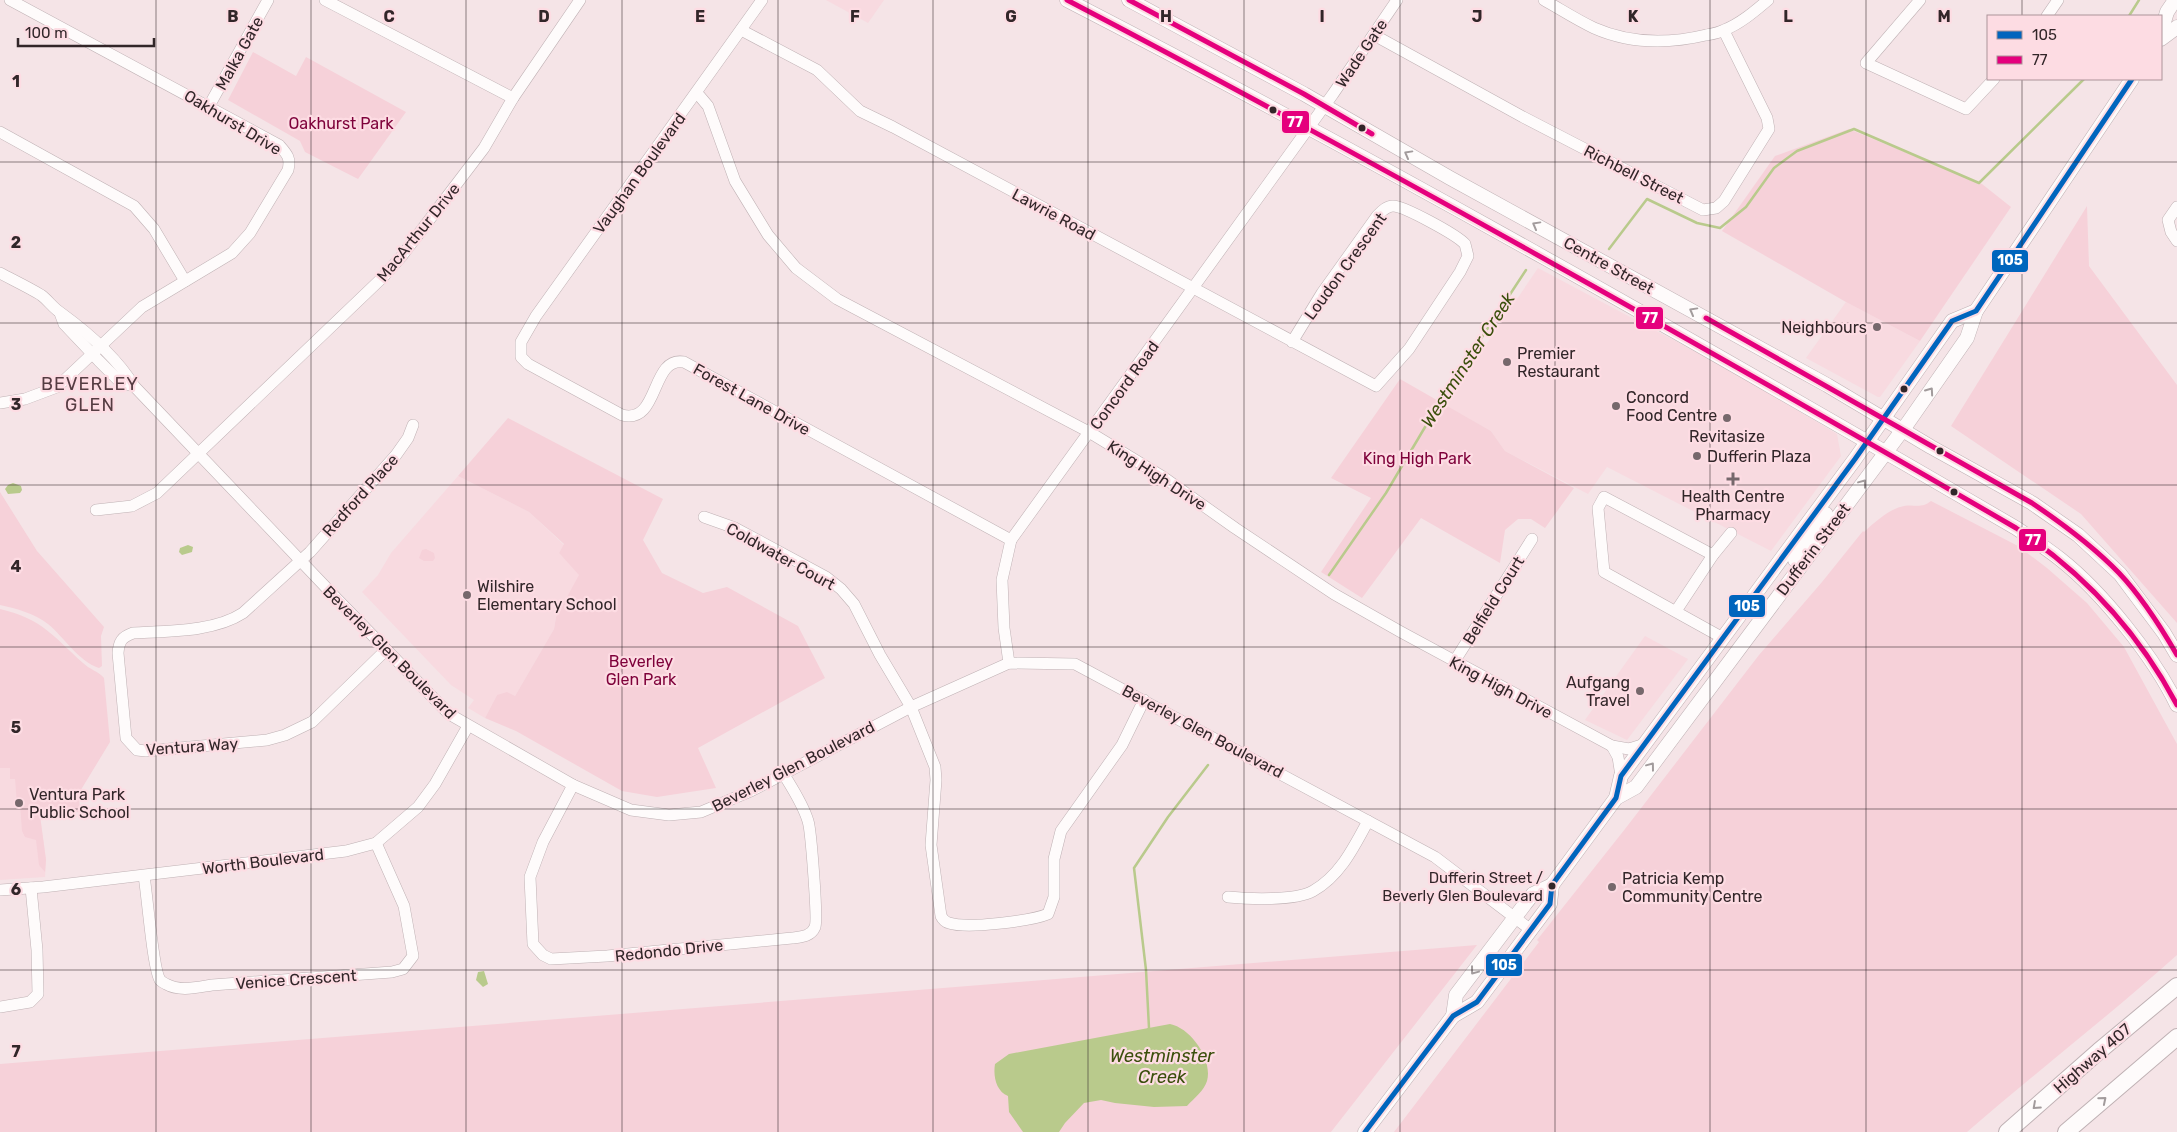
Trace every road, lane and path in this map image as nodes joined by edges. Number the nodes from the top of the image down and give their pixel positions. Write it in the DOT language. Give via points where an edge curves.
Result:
graph roads {
  1 [pos="10,0"];
  2 [pos="268,0"];
  3 [pos="325,0"];
  4 [pos="580,0"];
  5 [pos="762,0"];
  6 [pos="1068,0"];
  7 [pos="1129,0"];
  8 [pos="1397,0"];
  9 [pos="1544,0"];
  10 [pos="1768,0"];
  11 [pos="1920,0"];
  12 [pos="2058,0"];
  13 [pos="2175,0"];
  14 [pos="2048,15"];
  15 [pos="2177,27"];
  16 [pos="2162,29"];
  17 [pos="741,30"];
  18 [pos="1724,31"];
  19 [pos="1374,35"];
  20 [pos="2162,38"];
  21 [pos="1993,80"];
  22 [pos="2131,80"];
  23 [pos="697,93"];
  24 [pos="513,98"];
  25 [pos="210,106"];
  26 [pos="1324,106"];
  27 [pos="1307,128"];
  28 [pos="0,132"];
  29 [pos="2177,207"];
  30 [pos="2177,241"];
  31 [pos="0,273"];
  32 [pos="185,281"];
  33 [pos="1194,288"];
  34 [pos="1976,311"];
  35 [pos="1292,342"];
  36 [pos="520,348"];
  37 [pos="96,350"];
  38 [pos="1376,386"];
  39 [pos="0,403"];
  40 [pos="1858,404"];
  41 [pos="1883,419"];
  42 [pos="413,425"];
  43 [pos="1902,430"];
  44 [pos="1089,432"];
  45 [pos="1872,439"];
  46 [pos="1886,452"];
  47 [pos="198,454"];
  48 [pos="96,510"];
  49 [pos="704,517"];
  50 [pos="1731,533"];
  51 [pos="1532,539"];
  52 [pos="1011,540"];
  53 [pos="1713,555"];
  54 [pos="300,561"];
  55 [pos="1676,611"];
  56 [pos="1748,637"];
  57 [pos="1723,638"];
  58 [pos="386,650"];
  59 [pos="2177,655"];
  60 [pos="1454,662"];
  61 [pos="1009,663"];
  62 [pos="1144,700"];
  63 [pos="2177,705"];
  64 [pos="911,707"];
  65 [pos="468,726"];
  66 [pos="1645,744"];
  67 [pos="1612,746"];
  68 [pos="784,773"];
  69 [pos="1621,776"];
  70 [pos="573,785"];
  71 [pos="1616,798"];
  72 [pos="1368,821"];
  73 [pos="376,843"];
  74 [pos="144,876"];
  75 [pos="1552,885"];
  76 [pos="31,888"];
  77 [pos="0,890"];
  78 [pos="1228,897"];
  79 [pos="1514,918"];
  80 [pos="1531,930"];
  81 [pos="2177,986"];
  82 [pos="0,1007"];
  83 [pos="1453,1016"];
  84 [pos="2177,1037"];
  85 [pos="1365,1132"];
  86 [pos="2007,1132"];
  87 [pos="2066,1132"];
  1 -- 25 [label="street, Oakhurst Drive"];
  2 -- 25 [label="street, Malka Gate"];
  3 -- 24 [label="street"];
  4 -- 24 [label="street, MacArthur Drive"];
  5 -- 17 [label="street, Vaughan Boulevard"];
  6 -- 27 [label="main road, Centre Street"];
  7 -- 26 [label="main road, Centre Street"];
  8 -- 19 [label="street, Wade Gate"];
  9 -- 18 [label="street" via="1594,28 1643,41 1686,40"];
  10 -- 18 [label="street"];
  11 -- 21 [label="street" via="1866,64 1966,109"];
  12 -- 14 [label="street"];
  13 -- 16 [label="main road"];
  15 -- 20 [label="main road"];
  17 -- 23 [label="street, Vaughan Boulevard"];
  17 -- 33 [label="street, Lawrie Road" via="817,70 860,111 872,118"];
  18 -- 19 [label="street, Richbell Street" via="1767,118 1769,129 1724,200 1716,208 1703,210"];
  19 -- 26 [label="street, Wade Gate"];
  22 -- 34 [label="main road, Dufferin Street"];
  23 -- 36 [label="street, Vaughan Boulevard" via="536,316"];
  23 -- 44 [label="street, King High Drive" via="708,106 735,181 768,234 796,268 837,299"];
  24 -- 47 [label="street, MacArthur Drive" via="484,148 402,257"];
  25 -- 32 [label="street, Oakhurst Drive" via="279,145 290,160 288,170 250,233 232,253"];
  26 -- 27 [label="street, Wade Gate"];
  40 -- 26 [label="main road, Centre Street, one-way"];
  27 -- 33 [label="street, Concord Road"];
  27 -- 45 [label="main road, Centre Street"];
  28 -- 32 [label="street" via="134,206 154,229"];
  29 -- 30 [label="street" via="2168,220"];
  31 -- 37 [label="street, Beverley Glen Boulevard" via="41,295 60,313 64,324"];
  32 -- 37 [label="street, Oakhurst Drive" via="142,307"];
  33 -- 35 [label="street, Lawrie Road"];
  33 -- 44 [label="street, Concord Road"];
  34 -- 41 [label="main road, Dufferin Street" via="1952,321"];
  43 -- 34 [label="main road, Dufferin Street, one-way" via="1967,338"];
  35 -- 38 [label="street, Lawrie Road"];
  35 -- 38 [label="street, Loudon Crescent" via="1376,216 1391,206 1407,209 1462,241 1468,256 1409,350"];
  36 -- 52 [label="street, Forest Lane Drive" via="521,357 528,364 630,417 648,404 672,363 684,362"];
  37 -- 39 [label="street, Oakhurst Drive" via="57,387 25,399"];
  37 -- 47 [label="street, Beverley Glen Boulevard" via="121,382 134,386"];
  40 -- 41 [label="main road, Centre Street"];
  40 -- 45 [label="main road" via="1868,412 1873,422"];
  41 -- 43 [label="main road, Centre Street"];
  41 -- 45 [label="main road, Dufferin Street"];
  42 -- 54 [label="street, Redford Place" via="396,455"];
  43 -- 46 [label="main road, Dufferin Street"];
  43 -- 59 [label="main road, Centre Street" via="2032,503 2078,535 2120,574"];
  44 -- 52 [label="street, Concord Road"];
  44 -- 60 [label="street, King High Drive" via="1163,477 1334,594"];
  45 -- 46 [label="main road, Centre Street"];
  45 -- 56 [label="main road" via="1773,592"];
  45 -- 57 [label="main road, Dufferin Street"];
  56 -- 46 [label="main road, Dufferin Street, one-way"];
  46 -- 63 [label="main road, Centre Street" via="2016,528 2060,559 2094,590 2128,630"];
  47 -- 48 [label="street, MacArthur Drive" via="150,498 125,508"];
  47 -- 54 [label="street, Beverley Glen Boulevard"];
  49 -- 64 [label="street, Coldwater Court" via="735,528 826,577 841,589 854,604"];
  50 -- 53 [label="street"];
  51 -- 60 [label="street, Belfield Court"];
  52 -- 61 [label="street, Concord Road" via="1002,580"];
  53 -- 55 [label="street"];
  53 -- 55 [label="street" via="1604,497 1598,508 1604,572"];
  54 -- 58 [label="street, Beverley Glen Boulevard"];
  54 -- 58 [label="street, Ventura Way" via="232,621 124,636 118,653 122,715 129,744 137,750 146,751 267,740 285,735 312,722"];
  55 -- 57 [label="street"];
  71 -- 56 [label="main road, Dufferin Street, one-way" via="1636,787"];
  57 -- 66 [label="main road, Dufferin Street"];
  58 -- 65 [label="street, Beverley Glen Boulevard" via="444,709"];
  60 -- 67 [label="street, King High Drive"];
  61 -- 62 [label="street, Beverley Glen Boulevard" via="1075,664"];
  61 -- 64 [label="street, Beverley Glen Boulevard"];
  62 -- 64 [label="street, Coldwater Court" via="1122,745 1061,832 1054,859 1054,897 1048,914 1038,918 964,925 950,924 940,916 931,845 935,767"];
  62 -- 72 [label="street, Beverley Glen Boulevard"];
  64 -- 68 [label="street, Beverley Glen Boulevard"];
  65 -- 70 [label="street, Beverley Glen Boulevard"];
  65 -- 73 [label="street, Worth Boulevard" via="418,807"];
  66 -- 67 [label="street, King High Drive" via="1629,749"];
  66 -- 69 [label="main road, Dufferin Street"];
  67 -- 69 [label="street" via="1618,756"];
  68 -- 70 [label="street, Beverley Glen Boulevard" via="701,812 669,815 631,810"];
  68 -- 70 [label="street, Redondo Drive" via="809,822 816,902 812,932 792,938 607,956 551,958 543,956 533,944 530,877 543,842"];
  69 -- 71 [label="main road, Dufferin Street"];
  71 -- 75 [label="main road, Dufferin Street"];
  72 -- 78 [label="street" via="1344,863 1312,892 1267,900"];
  72 -- 79 [label="street, Beverley Glen Boulevard" via="1435,857"];
  73 -- 74 [label="street, Worth Boulevard" via="346,851"];
  73 -- 74 [label="street, Venice Crescent" via="404,906 410,929 413,956 403,969 392,972 189,988 167,985 160,979 155,961"];
  74 -- 76 [label="street, Worth Boulevard"];
  75 -- 79 [label="main road, Dufferin Street" via="1533,894"];
  75 -- 80 [label="main road, Dufferin Street" via="1550,904"];
  76 -- 77 [label="street, Worth Boulevard"];
  76 -- 82 [label="street" via="38,994 30,1002"];
  79 -- 80 [label="street, Beverley Glen Boulevard"];
  79 -- 83 [label="main road, Dufferin Street, one-way" via="1456,995"];
  80 -- 83 [label="main road, Dufferin Street" via="1477,1002"];
  81 -- 86 [label="highway, Highway 407, one-way"];
  83 -- 85 [label="main road, Dufferin Street"];
  87 -- 84 [label="highway, one-way"];
}
